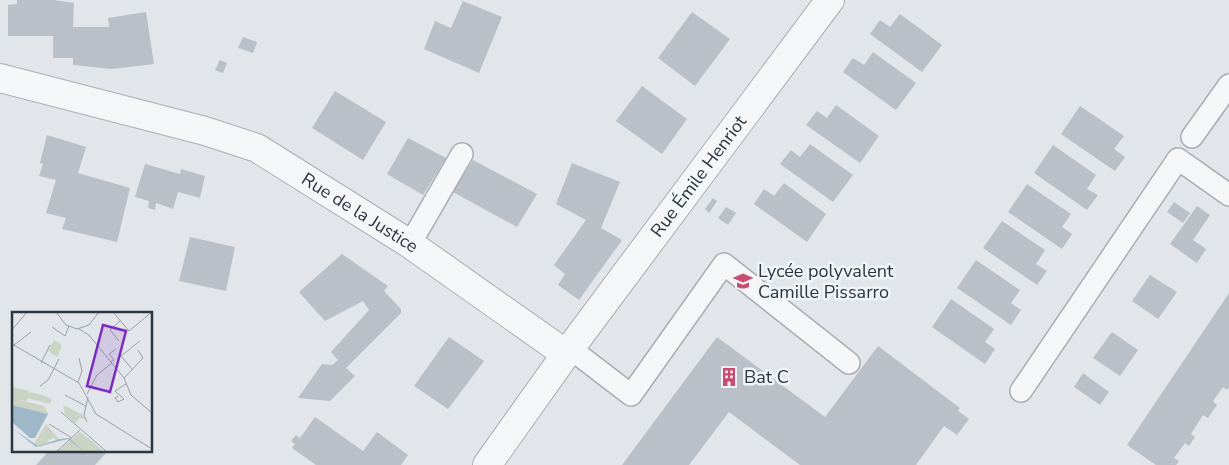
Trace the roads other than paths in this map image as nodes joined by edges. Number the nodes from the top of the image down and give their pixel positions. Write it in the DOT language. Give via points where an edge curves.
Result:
graph roads {
  1 [pos="830,0"];
  2 [pos="0,78"];
  3 [pos="1229,85"];
  4 [pos="1192,137"];
  5 [pos="462,154"];
  6 [pos="1229,194"];
  7 [pos="410,244"];
  8 [pos="569,352"];
  9 [pos="849,363"];
  10 [pos="1021,390"];
  11 [pos="487,465"];
  1 -- 8 [label="street, Rue Émile Henriot"];
  2 -- 7 [label="street, Rue de la Justice" via="205,131 257,148"];
  3 -- 4 [label="lane"];
  5 -- 7 [label="lane"];
  6 -- 10 [label="lane" via="1178,159"];
  7 -- 8 [label="street, Rue de la Justice"];
  8 -- 9 [label="lane" via="631,394 724,264"];
  8 -- 11 [label="street"];
}
